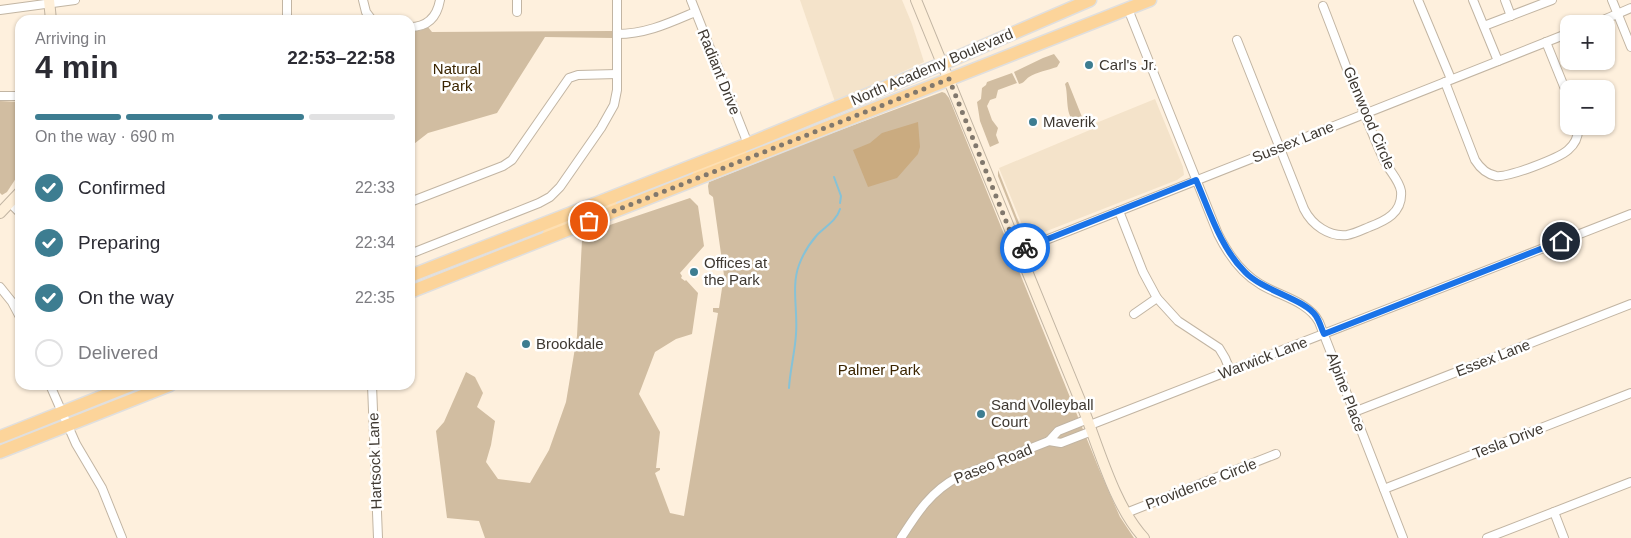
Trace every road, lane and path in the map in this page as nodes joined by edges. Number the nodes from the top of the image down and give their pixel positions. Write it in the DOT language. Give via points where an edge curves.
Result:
graph roads {
  1 [pos="75,0"];
  2 [pos="287,0"];
  3 [pos="363,0"];
  4 [pos="440,0"];
  5 [pos="517,0"];
  6 [pos="617,0"];
  7 [pos="691,0"];
  8 [pos="916,0"];
  9 [pos="1090,0"];
  10 [pos="1150,0"];
  11 [pos="1418,0"];
  12 [pos="1473,0"];
  13 [pos="1505,0"];
  14 [pos="1552,0"];
  15 [pos="1612,0"];
  16 [pos="49,2"];
  17 [pos="1323,6"];
  18 [pos="1128,8"];
  19 [pos="1631,8"];
  20 [pos="0,10"];
  21 [pos="517,12"];
  22 [pos="696,12"];
  23 [pos="1618,14"];
  24 [pos="50,15"];
  25 [pos="287,15"];
  26 [pos="368,15"];
  27 [pos="1615,15"];
  28 [pos="1511,16"];
  29 [pos="1484,26"];
  30 [pos="415,27"];
  31 [pos="617,34"];
  32 [pos="1560,37"];
  33 [pos="1237,40"];
  34 [pos="1546,42"];
  35 [pos="1631,47"];
  36 [pos="1498,61"];
  37 [pos="942,64"];
  38 [pos="618,74"];
  39 [pos="949,79"];
  40 [pos="1562,80"];
  41 [pos="1448,81"];
  42 [pos="0,96"];
  43 [pos="15,96"];
  44 [pos="1365,113"];
  45 [pos="768,135"];
  46 [pos="1577,135"];
  47 [pos="748,144"];
  48 [pos="1280,147"];
  49 [pos="697,177"];
  50 [pos="1196,180"];
  51 [pos="616,195"];
  52 [pos="15,198"];
  53 [pos="415,200"];
  54 [pos="10,203"];
  55 [pos="15,208"];
  56 [pos="1119,211"];
  57 [pos="0,212"];
  58 [pos="1631,214"];
  59 [pos="547,237"];
  60 [pos="1018,251"];
  61 [pos="415,252"];
  62 [pos="415,274"];
  63 [pos="0,287"];
  64 [pos="415,290"];
  65 [pos="1157,298"];
  66 [pos="1631,304"];
  67 [pos="15,308"];
  68 [pos="1134,314"];
  69 [pos="1324,334"];
  70 [pos="1230,370"];
  71 [pos="52,390"];
  72 [pos="119,390"];
  73 [pos="157,390"];
  74 [pos="372,390"];
  75 [pos="1631,393"];
  76 [pos="62,412"];
  77 [pos="1354,412"];
  78 [pos="68,425"];
  79 [pos="1090,425"];
  80 [pos="0,437"];
  81 [pos="1049,441"];
  82 [pos="0,452"];
  83 [pos="1276,454"];
  84 [pos="1631,482"];
  85 [pos="1384,489"];
  86 [pos="1554,512"];
  87 [pos="1126,513"];
  88 [pos="122,538"];
  89 [pos="378,538"];
  90 [pos="902,538"];
  91 [pos="1144,538"];
  92 [pos="1403,538"];
  93 [pos="1487,538"];
  94 [pos="1564,538"];
  1 -- 16 [label="street"];
  2 -- 25 [label="street"];
  3 -- 26 [label="street"];
  4 -- 30 [label="street" via="433,19"];
  5 -- 21 [label="street"];
  6 -- 31 [label="street"];
  7 -- 22 [label="street, Radiant Drive"];
  8 -- 37 [label="main road"];
  9 -- 37 [label="highway, North Academy Boulevard"];
  10 -- 18 [label="highway, North Academy Boulevard"];
  11 -- 41 [label="street"];
  12 -- 29 [label="street"];
  13 -- 28 [label="street"];
  14 -- 28 [label="street"];
  15 -- 23 [label="street"];
  16 -- 20 [label="street"];
  16 -- 24 [label="main road"];
  17 -- 44 [label="street, Glenwood Circle"];
  18 -- 39 [label="highway, North Academy Boulevard"];
  18 -- 50 [label="street, Alpine Place"];
  19 -- 23 [label="street"];
  22 -- 31 [label="street" via="647,31"];
  22 -- 47 [label="street, Radiant Drive"];
  23 -- 27 [label="street"];
  23 -- 35 [label="street"];
  28 -- 29 [label="street"];
  29 -- 36 [label="street"];
  31 -- 38 [label="street"];
  32 -- 34 [label="street, Sussex Lane"];
  33 -- 48 [label="street, Glenwood Circle"];
  34 -- 36 [label="street, Sussex Lane"];
  34 -- 40 [label="street"];
  36 -- 41 [label="street, Sussex Lane"];
  37 -- 39 [label="main road"];
  37 -- 45 [label="highway, North Academy Boulevard"];
  38 -- 53 [label="street" via="569,78 512,160"];
  38 -- 61 [label="street" via="611,112 550,197"];
  39 -- 49 [label="highway, North Academy Boulevard"];
  39 -- 60 [label="main road"];
  41 -- 44 [label="street, Sussex Lane"];
  41 -- 46 [label="street" via="1475,160 1492,174 1510,175 1565,153"];
  42 -- 43 [label="street"];
  44 -- 48 [label="street, Sussex Lane"];
  44 -- 48 [label="street, Glenwood Circle" via="1383,158 1401,191 1396,211 1380,223 1343,235 1314,224 1304,209"];
  45 -- 47 [label="highway, North Academy Boulevard"];
  45 -- 49 [label="main road" via="756,147 704,168"];
  47 -- 51 [label="highway, North Academy Boulevard"];
  48 -- 50 [label="street, Sussex Lane"];
  49 -- 59 [label="highway, North Academy Boulevard"];
  50 -- 56 [label="street, Sussex Lane"];
  50 -- 69 [label="street, Alpine Place" via="1223,243 1238,265 1260,284 1309,309"];
  51 -- 59 [label="main road" via="609,204 551,228"];
  51 -- 62 [label="highway, North Academy Boulevard"];
  52 -- 54 [label="main road"];
  54 -- 55 [label="street"];
  54 -- 57 [label="main road"];
  56 -- 60 [label="street, Sussex Lane"];
  56 -- 65 [label="street" via="1142,272"];
  58 -- 69 [label="street, Warwick Lane"];
  59 -- 64 [label="highway, North Academy Boulevard"];
  60 -- 79 [label="main road"];
  63 -- 67 [label="street"];
  65 -- 68 [label="street"];
  65 -- 70 [label="street" via="1178,321 1218,348"];
  66 -- 77 [label="street, Essex Lane"];
  69 -- 70 [label="street, Warwick Lane"];
  69 -- 77 [label="street, Alpine Place"];
  70 -- 79 [label="street, Warwick Lane"];
  71 -- 76 [label="street"];
  72 -- 76 [label="highway"];
  73 -- 78 [label="highway"];
  74 -- 89 [label="street, Hartsock Lane"];
  75 -- 85 [label="street, Tesla Drive"];
  76 -- 78 [label="street"];
  76 -- 80 [label="highway"];
  77 -- 85 [label="street, Alpine Place"];
  78 -- 82 [label="highway"];
  78 -- 88 [label="street" via="102,488"];
  79 -- 81 [label="street, Paseo Road" via="1058,431"];
  79 -- 81 [label="street, Paseo Road" via="1062,443"];
  79 -- 87 [label="main road"];
  81 -- 90 [label="street, Paseo Road" via="947,483 923,504"];
  83 -- 87 [label="street, Providence Circle"];
  84 -- 86 [label="street"];
  85 -- 92 [label="street, Alpine Place"];
  86 -- 93 [label="street"];
  86 -- 94 [label="street"];
  87 -- 91 [label="main road"];
}
